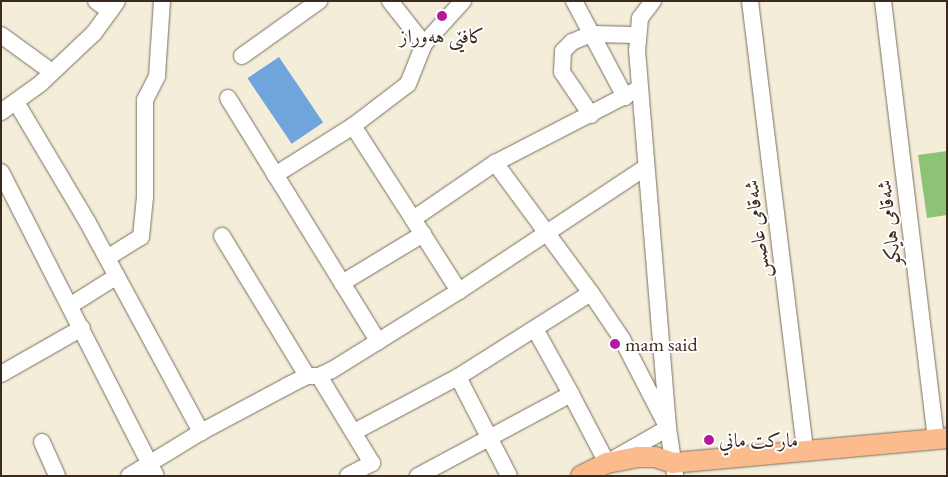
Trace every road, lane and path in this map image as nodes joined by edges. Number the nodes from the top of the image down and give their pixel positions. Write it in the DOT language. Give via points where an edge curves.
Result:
graph roads {
  1 [pos="96,1"];
  2 [pos="162,1"];
  3 [pos="319,1"];
  4 [pos="390,1"];
  5 [pos="464,1"];
  6 [pos="574,1"];
  7 [pos="652,1"];
  8 [pos="750,1"];
  9 [pos="883,1"];
  10 [pos="114,6"];
  11 [pos="591,34"];
  12 [pos="1,35"];
  13 [pos="637,35"];
  14 [pos="424,44"];
  15 [pos="242,56"];
  16 [pos="52,72"];
  17 [pos="640,88"];
  18 [pos="626,97"];
  19 [pos="228,98"];
  20 [pos="16,102"];
  21 [pos="1,112"];
  22 [pos="591,115"];
  23 [pos="352,126"];
  24 [pos="495,163"];
  25 [pos="646,167"];
  26 [pos="1,172"];
  27 [pos="275,175"];
  28 [pos="413,219"];
  29 [pos="423,234"];
  30 [pos="546,234"];
  31 [pos="222,236"];
  32 [pos="107,258"];
  33 [pos="117,276"];
  34 [pos="342,283"];
  35 [pos="459,291"];
  36 [pos="591,293"];
  37 [pos="71,305"];
  38 [pos="82,328"];
  39 [pos="535,329"];
  40 [pos="378,342"];
  41 [pos="1,374"];
  42 [pos="313,376"];
  43 [pos="458,377"];
  44 [pos="571,394"];
  45 [pos="668,428"];
  46 [pos="201,432"];
  47 [pos="354,432"];
  48 [pos="489,438"];
  49 [pos="42,442"];
  50 [pos="943,443"];
  51 [pos="806,451"];
  52 [pos="152,469"];
  53 [pos="611,469"];
  54 [pos="375,470"];
  55 [pos="671,471"];
  56 [pos="57,476"];
  57 [pos="129,476"];
  58 [pos="348,476"];
  59 [pos="418,476"];
  60 [pos="509,476"];
  61 [pos="581,476"];
  1 -- 10 [label="street"];
  2 -- 32 [label="street" via="157,76 146,100 145,197 141,237"];
  3 -- 15 [label="street"];
  4 -- 14 [label="street"];
  5 -- 14 [label="street"];
  6 -- 11 [label="street"];
  7 -- 13 [label="street" via="640,18"];
  8 -- 51 [label="street, شه‌قامی عاصس"];
  9 -- 50 [label="street, شه‌قامی هایكو"];
  10 -- 16 [label="street" via="94,33"];
  11 -- 13 [label="street"];
  11 -- 18 [label="street"];
  11 -- 22 [label="street" via="572,42 563,51 560,61 562,72"];
  12 -- 16 [label="street"];
  13 -- 17 [label="street"];
  14 -- 23 [label="street" via="408,84"];
  16 -- 20 [label="street"];
  17 -- 18 [label="street"];
  17 -- 25 [label="street"];
  18 -- 22 [label="street"];
  19 -- 27 [label="street"];
  20 -- 21 [label="street"];
  20 -- 32 [label="street"];
  22 -- 24 [label="street"];
  23 -- 27 [label="street"];
  23 -- 28 [label="street"];
  24 -- 28 [label="street"];
  24 -- 30 [label="street"];
  25 -- 30 [label="street"];
  25 -- 45 [label="street"];
  26 -- 37 [label="street"];
  27 -- 34 [label="street"];
  28 -- 29 [label="street"];
  29 -- 34 [label="street"];
  29 -- 35 [label="street"];
  30 -- 35 [label="street"];
  30 -- 36 [label="street"];
  31 -- 42 [label="street"];
  32 -- 33 [label="street"];
  33 -- 37 [label="street"];
  33 -- 46 [label="street"];
  34 -- 40 [label="street"];
  35 -- 40 [label="street"];
  36 -- 39 [label="street"];
  36 -- 45 [label="street" via="622,340"];
  37 -- 38 [label="street"];
  38 -- 41 [label="street"];
  38 -- 52 [label="street"];
  39 -- 43 [label="street"];
  39 -- 44 [label="street"];
  40 -- 42 [label="street"];
  42 -- 46 [label="street"];
  42 -- 47 [label="street"];
  43 -- 47 [label="street"];
  43 -- 48 [label="street"];
  44 -- 48 [label="street"];
  44 -- 53 [label="street"];
  45 -- 53 [label="street"];
  45 -- 55 [label="street"];
  46 -- 52 [label="street"];
  47 -- 54 [label="street"];
  48 -- 59 [label="street"];
  48 -- 60 [label="street"];
  49 -- 56 [label="street"];
  50 -- 51 [label="main road"];
  50 -- 55 [label="main road"];
  51 -- 55 [label="main road"];
  52 -- 57 [label="street"];
  53 -- 55 [label="main road" via="638,457 655,457"];
  53 -- 61 [label="main road"];
  54 -- 58 [label="street"];
}
